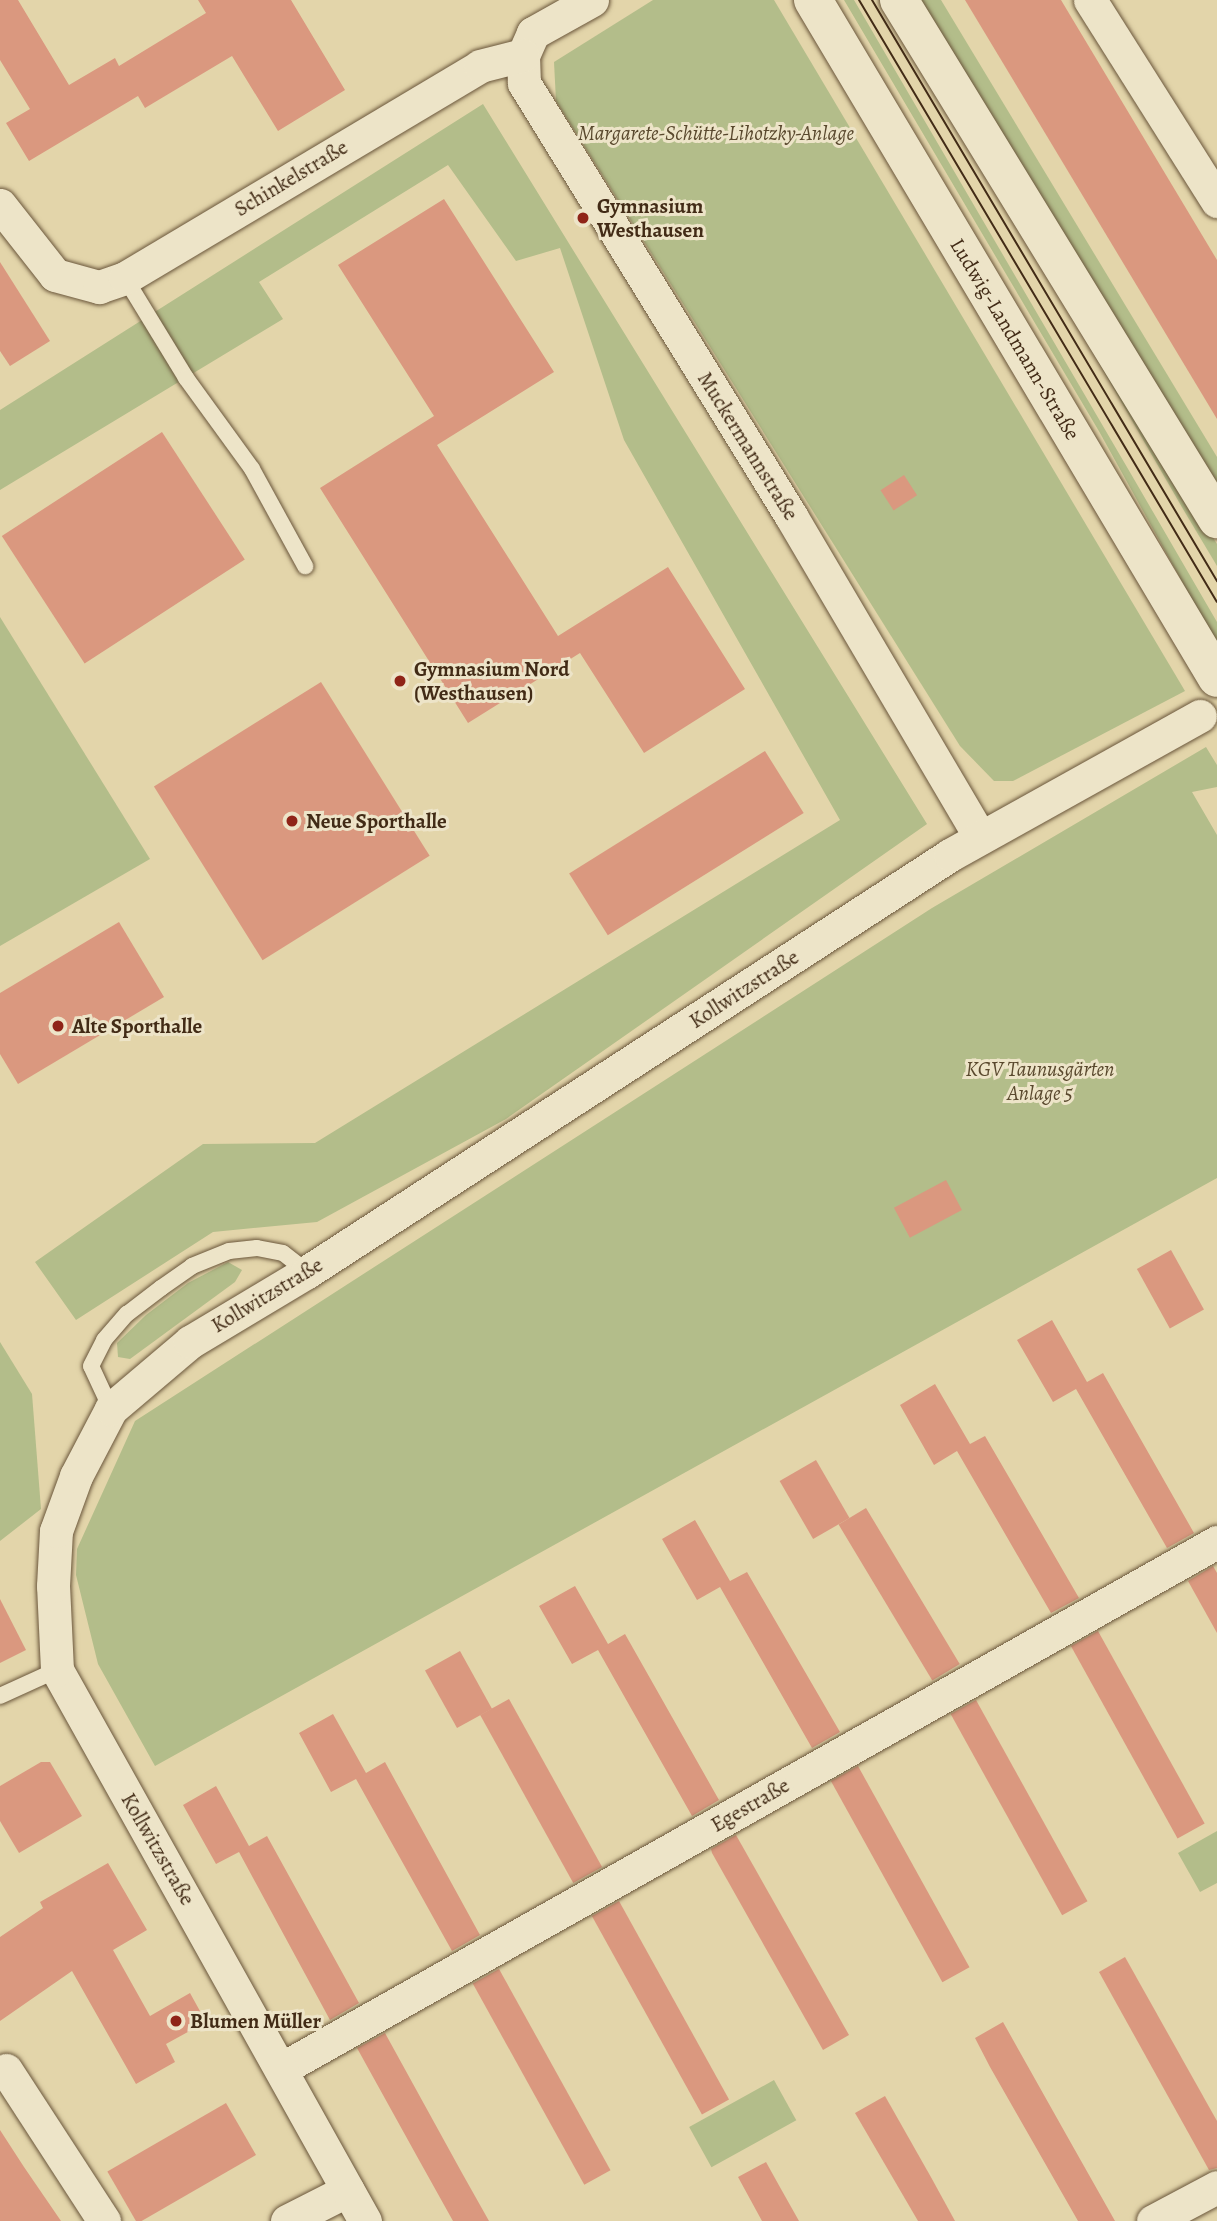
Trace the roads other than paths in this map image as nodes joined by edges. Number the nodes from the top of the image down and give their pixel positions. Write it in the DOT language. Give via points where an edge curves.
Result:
graph roads {
  1 [pos="813,0"];
  2 [pos="899,0"];
  3 [pos="1090,0"];
  4 [pos="586,1"];
  5 [pos="523,55"];
  6 [pos="1217,201"];
  7 [pos="0,205"];
  8 [pos="125,278"];
  9 [pos="1217,519"];
  10 [pos="305,566"];
  11 [pos="1216,677"];
  12 [pos="1200,716"];
  13 [pos="980,837"];
  14 [pos="307,1272"];
  15 [pos="111,1409"];
  16 [pos="1217,1542"];
  17 [pos="57,1670"];
  18 [pos="0,1696"];
  19 [pos="283,2068"];
  20 [pos="6,2070"];
  21 [pos="1217,2187"];
  22 [pos="348,2190"];
  23 [pos="104,2221"];
  24 [pos="287,2221"];
  25 [pos="365,2221"];
  26 [pos="1153,2221"];
  1 -- 11 [label="main road, Ludwig-Landmann-Straße"];
  2 -- 9 [label="main road"];
  3 -- 6 [label="street"];
  4 -- 5 [label="street" via="533,33"];
  5 -- 8 [label="street, Schinkelstraße" via="480,66"];
  5 -- 13 [label="street, Muckermannstraße" via="524,83 539,113 791,516"];
  7 -- 8 [label="street, Schinkelstraße" via="55,275 99,287"];
  8 -- 10 [label="lane" via="186,378 252,469"];
  12 -- 13 [label="street, Kollwitzstraße"];
  13 -- 14 [label="street, Kollwitzstraße"];
  14 -- 15 [label="street, Kollwitzstraße" via="190,1342"];
  14 -- 15 [label="lane" via="283,1253 257,1248 229,1251 192,1266 127,1314 104,1340 91,1366"];
  15 -- 17 [label="street, Kollwitzstraße" via="76,1476 56,1531"];
  16 -- 19 [label="street, Egestraße"];
  17 -- 18 [label="lane"];
  17 -- 19 [label="street, Kollwitzstraße"];
  19 -- 22 [label="street, Kollwitzstraße"];
  20 -- 23 [label="street"];
  21 -- 26 [label="street"];
  22 -- 24 [label="street"];
  22 -- 25 [label="street, Kollwitzstraße"];
}
